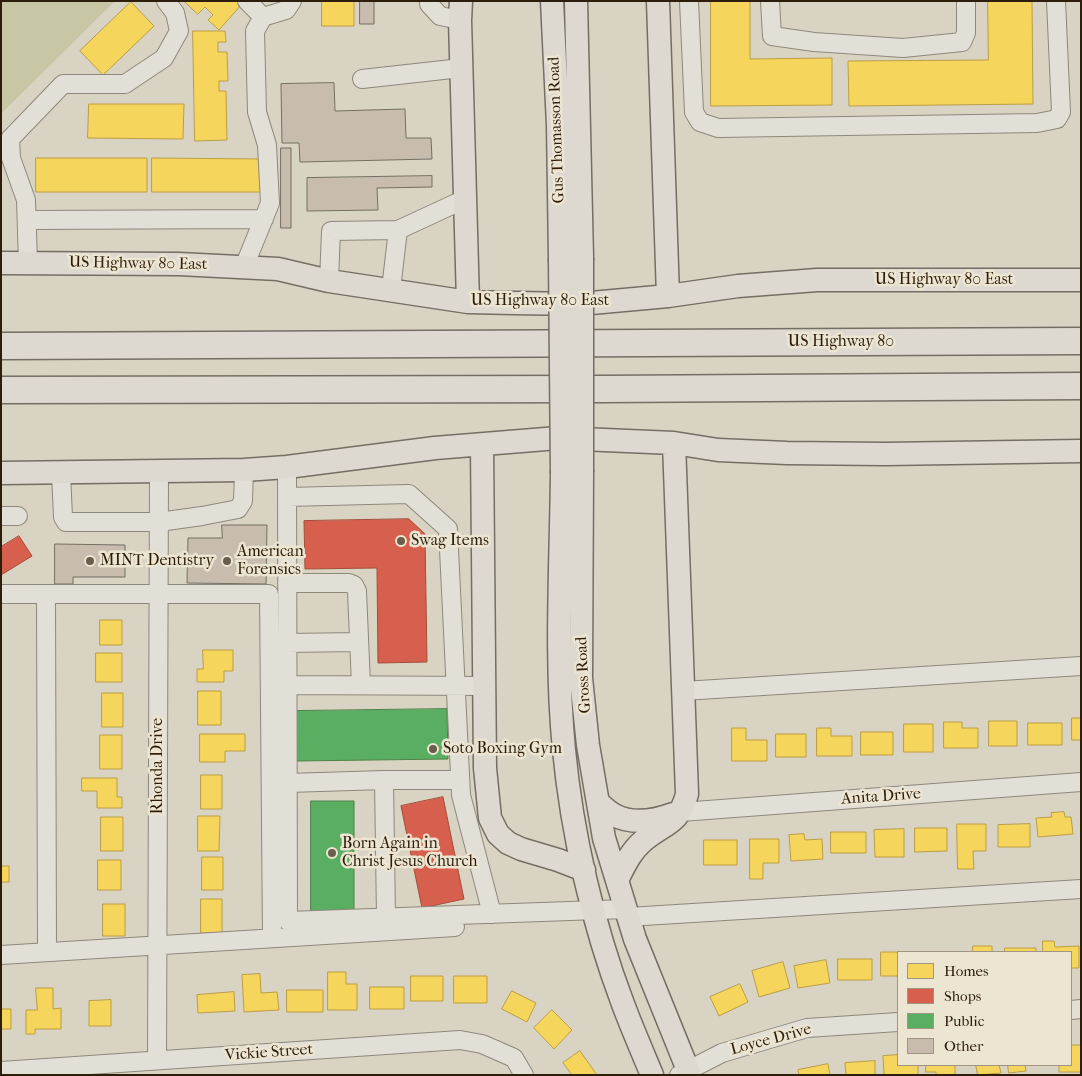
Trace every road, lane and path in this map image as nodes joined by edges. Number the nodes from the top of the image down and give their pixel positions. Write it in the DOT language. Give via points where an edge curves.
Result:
graph roads {
  1 [pos="166,1"];
  2 [pos="247,1"];
  3 [pos="292,1"];
  4 [pos="429,1"];
  5 [pos="552,1"];
  6 [pos="576,1"];
  7 [pos="658,1"];
  8 [pos="690,1"];
  9 [pos="770,1"];
  10 [pos="966,1"];
  11 [pos="1056,1"];
  12 [pos="460,10"];
  13 [pos="263,17"];
  14 [pos="461,68"];
  15 [pos="362,79"];
  16 [pos="465,199"];
  17 [pos="27,220"];
  18 [pos="264,220"];
  19 [pos="398,230"];
  20 [pos="571,259"];
  21 [pos="1,263"];
  22 [pos="28,263"];
  23 [pos="244,267"];
  24 [pos="1081,280"];
  25 [pos="329,281"];
  26 [pos="391,289"];
  27 [pos="668,296"];
  28 [pos="468,302"];
  29 [pos="1081,325"];
  30 [pos="974,341"];
  31 [pos="1081,341"];
  32 [pos="1,346"];
  33 [pos="1081,386"];
  34 [pos="1,390"];
  35 [pos="674,443"];
  36 [pos="482,445"];
  37 [pos="1081,451"];
  38 [pos="287,467"];
  39 [pos="244,470"];
  40 [pos="159,472"];
  41 [pos="572,472"];
  42 [pos="1,473"];
  43 [pos="62,473"];
  44 [pos="287,497"];
  45 [pos="159,522"];
  46 [pos="287,583"];
  47 [pos="1,594"];
  48 [pos="46,594"];
  49 [pos="158,594"];
  50 [pos="359,642"];
  51 [pos="287,643"];
  52 [pos="1081,666"];
  53 [pos="288,685"];
  54 [pos="361,685"];
  55 [pos="456,685"];
  56 [pos="484,686"];
  57 [pos="683,691"];
  58 [pos="384,780"];
  59 [pos="460,780"];
  60 [pos="1081,782"];
  61 [pos="288,783"];
  62 [pos="598,802"];
  63 [pos="681,812"];
  64 [pos="574,817"];
  65 [pos="532,852"];
  66 [pos="584,870"];
  67 [pos="617,880"];
  68 [pos="1081,889"];
  69 [pos="627,913"];
  70 [pos="492,914"];
  71 [pos="596,915"];
  72 [pos="386,918"];
  73 [pos="272,938"];
  74 [pos="157,945"];
  75 [pos="47,952"];
  76 [pos="1,955"];
  77 [pos="897,1022"];
  78 [pos="157,1060"];
  79 [pos="1,1071"];
  80 [pos="685,1073"];
  81 [pos="524,1075"];
  82 [pos="652,1075"];
  1 -- 17 [label="street" via="175,13 179,31 164,58 125,84 63,84 10,139 10,158 26,200"];
  2 -- 13 [label="street"];
  3 -- 13 [label="street" via="286,10"];
  4 -- 12 [label="street" via="440,16"];
  5 -- 20 [label="main road, Gus Thomasson Road" via="558,125"];
  6 -- 20 [label="main road, Gus Thomasson Road"];
  7 -- 27 [label="main road"];
  8 -- 11 [label="street" via="694,112 700,122 718,128 1037,123 1057,119 1061,112"];
  9 -- 10 [label="street" via="772,36 903,48 962,42 966,33"];
  12 -- 14 [label="main road"];
  13 -- 18 [label="street" via="256,31 257,112 266,145 270,203"];
  14 -- 15 [label="street"];
  14 -- 16 [label="main road"];
  16 -- 19 [label="street"];
  16 -- 28 [label="main road"];
  17 -- 18 [label="street"];
  17 -- 22 [label="street"];
  18 -- 23 [label="street"];
  19 -- 25 [label="street" via="331,231"];
  19 -- 26 [label="street"];
  20 -- 41 [label="main road, Gross Road, bridge"];
  21 -- 22 [label="main road, US Highway 80 East"];
  22 -- 23 [label="main road, US Highway 80 East"];
  23 -- 25 [label="main road, US Highway 80 East" via="278,269"];
  24 -- 27 [label="main road, US Highway 80 East" via="817,280"];
  25 -- 26 [label="main road, US Highway 80 East"];
  26 -- 28 [label="main road, US Highway 80 East"];
  27 -- 28 [label="main road, US Highway 80 East" via="580,304"];
  29 -- 30 [label="highway"];
  30 -- 31 [label="highway, US Highway 80"];
  30 -- 32 [label="highway, US Highway 80"];
  33 -- 34 [label="highway"];
  35 -- 36 [label="main road" via="558,438"];
  35 -- 37 [label="main road" via="718,450 787,453"];
  35 -- 57 [label="main road"];
  36 -- 38 [label="main road"];
  36 -- 56 [label="main road"];
  38 -- 39 [label="main road"];
  38 -- 44 [label="street"];
  39 -- 40 [label="main road"];
  39 -- 45 [label="street" via="243,501 238,509"];
  40 -- 43 [label="main road"];
  40 -- 45 [label="street, Rhonda Drive"];
  41 -- 62 [label="main road, Gross Road" via="581,678"];
  41 -- 64 [label="main road, Gross Road" via="560,670 564,750"];
  42 -- 43 [label="main road"];
  43 -- 45 [label="street" via="62,517 66,522"];
  44 -- 46 [label="street"];
  44 -- 55 [label="street" via="409,494 448,529"];
  45 -- 49 [label="street, Rhonda Drive"];
  46 -- 50 [label="street" via="349,583 354,586 357,591"];
  46 -- 51 [label="street"];
  47 -- 48 [label="street"];
  48 -- 49 [label="street"];
  48 -- 75 [label="street"];
  49 -- 73 [label="street" via="269,594"];
  49 -- 74 [label="street, Rhonda Drive"];
  50 -- 51 [label="street"];
  50 -- 54 [label="street"];
  51 -- 53 [label="street"];
  52 -- 57 [label="street"];
  53 -- 54 [label="street"];
  53 -- 61 [label="street"];
  54 -- 55 [label="street"];
  55 -- 56 [label="street"];
  55 -- 59 [label="street"];
  56 -- 65 [label="main road" via="485,768 490,818 498,834 508,843"];
  57 -- 63 [label="main road" via="687,794"];
  58 -- 59 [label="street"];
  58 -- 61 [label="street"];
  58 -- 72 [label="street"];
  59 -- 70 [label="street" via="461,795"];
  60 -- 63 [label="street, Anita Drive"];
  61 -- 72 [label="street" via="288,921"];
  62 -- 63 [label="main road" via="614,815 629,820 646,821"];
  62 -- 67 [label="main road, Gross Road" via="604,838"];
  63 -- 67 [label="main road" via="642,842 630,855"];
  64 -- 65 [label="main road" via="565,840 552,848"];
  64 -- 66 [label="main road, Gross Road"];
  65 -- 66 [label="main road"];
  66 -- 71 [label="main road, Gross Road"];
  67 -- 69 [label="main road, Gross Road"];
  68 -- 69 [label="street"];
  69 -- 71 [label="street"];
  69 -- 80 [label="main road, Gross Road"];
  70 -- 71 [label="street"];
  70 -- 72 [label="street"];
  71 -- 73 [label="street"];
  71 -- 82 [label="main road, Gross Road" via="623,1003"];
  73 -- 74 [label="street"];
  74 -- 75 [label="street"];
  74 -- 78 [label="street, Rhonda Drive"];
  75 -- 76 [label="street"];
  77 -- 80 [label="street, Loyce Drive" via="807,1028 722,1053"];
  78 -- 79 [label="street, Vickie Street"];
  78 -- 81 [label="street, Vickie Street" via="460,1040 482,1044 514,1058"];
}
